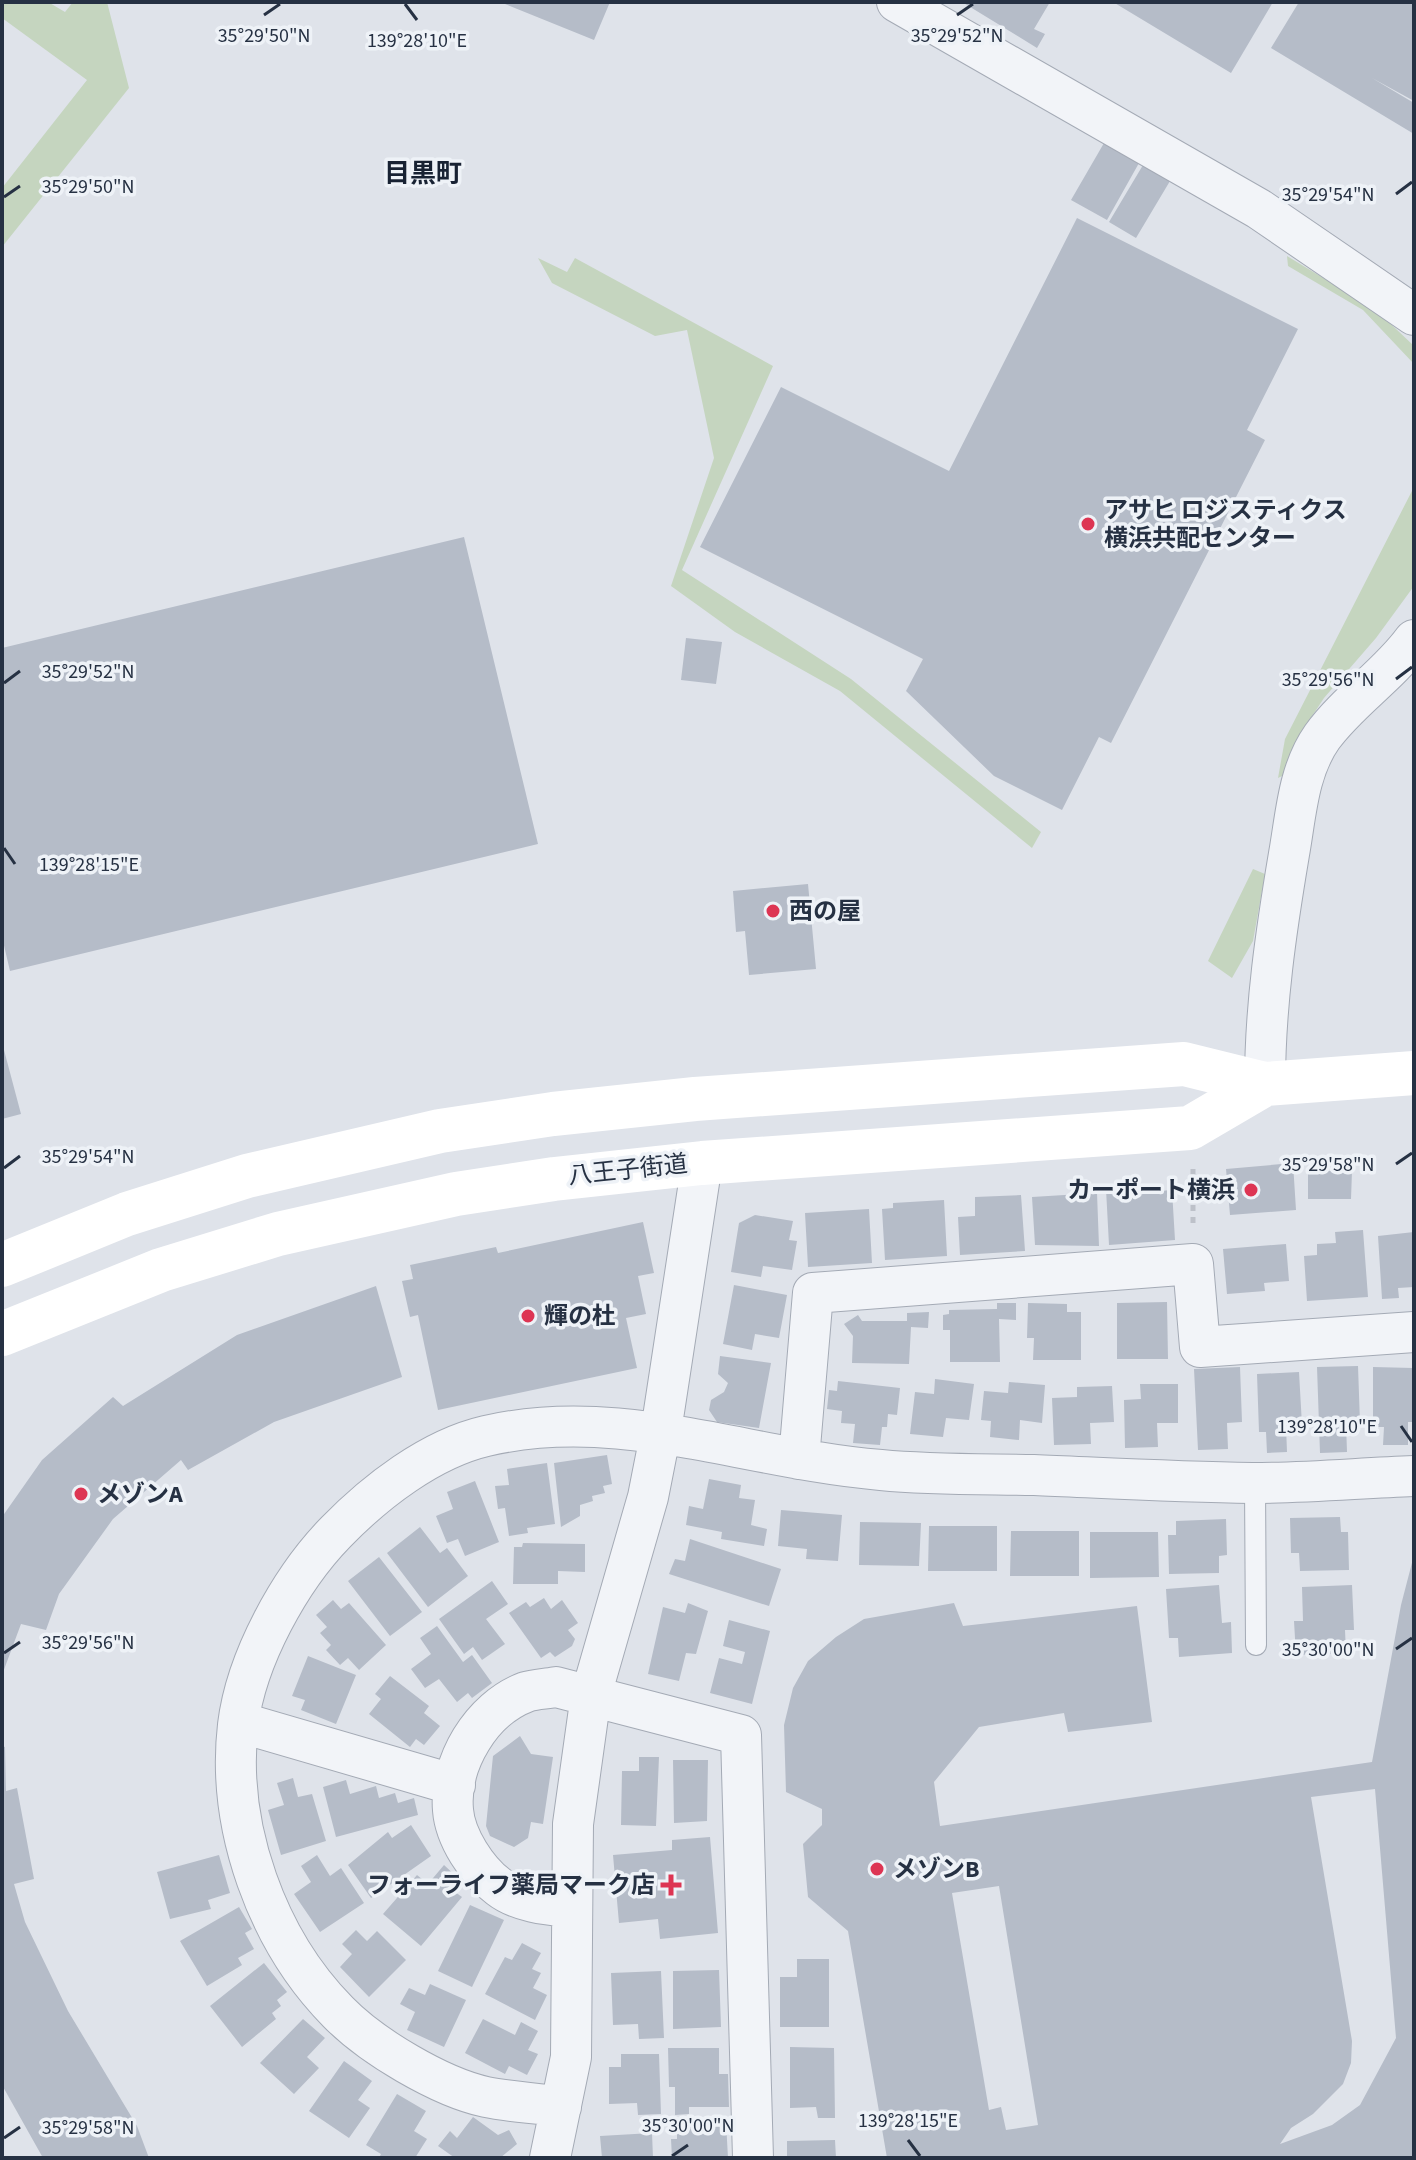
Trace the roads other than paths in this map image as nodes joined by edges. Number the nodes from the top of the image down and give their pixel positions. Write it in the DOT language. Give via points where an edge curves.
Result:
graph roads {
  1 [pos="897,2"];
  2 [pos="1414,315"];
  3 [pos="1414,640"];
  4 [pos="1414,1073"];
  5 [pos="1265,1084"];
  6 [pos="702,1163"];
  7 [pos="2,1265"];
  8 [pos="1414,1332"];
  9 [pos="2,1334"];
  10 [pos="661,1431"];
  11 [pos="799,1459"];
  12 [pos="1414,1476"];
  13 [pos="1255,1483"];
  14 [pos="1256,1645"];
  15 [pos="591,1695"];
  16 [pos="239,1722"];
  17 [pos="455,1785"];
  18 [pos="569,1907"];
  19 [pos="561,2107"];
  20 [pos="550,2158"];
  21 [pos="753,2158"];
  1 -- 2 [label="street" via="1259,209"];
  3 -- 5 [label="street" via="1322,738 1302,779 1273,960"];
  4 -- 5 [label="street, 八王子街道"];
  5 -- 6 [label="street, 八王子街道" via="1190,1128"];
  5 -- 7 [label="street, 八王子街道" via="1184,1064 553,1114 440,1131 247,1176 127,1214"];
  6 -- 9 [label="street, 八王子街道" via="456,1194 278,1234 161,1270"];
  6 -- 10 [label="street"];
  8 -- 11 [label="street" via="1200,1347 1193,1264 813,1293"];
  10 -- 11 [label="street"];
  10 -- 15 [label="street" via="648,1497"];
  10 -- 16 [label="street" via="579,1424 529,1427 479,1438 422,1463 359,1509 310,1559 253,1668"];
  11 -- 13 [label="street" via="881,1470"];
  12 -- 13 [label="street"];
  13 -- 14 [label="lane"];
  15 -- 17 [label="street" via="556,1687 526,1692 498,1708 476,1730"];
  15 -- 18 [label="street" via="573,1824"];
  15 -- 21 [label="street" via="741,1735"];
  16 -- 17 [label="street"];
  16 -- 19 [label="street" via="236,1788 251,1858 269,1911 302,1970 341,2015 435,2077 483,2096"];
  17 -- 18 [label="street" via="453,1811 461,1839 479,1867 500,1888 527,1900"];
  18 -- 19 [label="street" via="571,2057"];
  19 -- 20 [label="street"];
}
